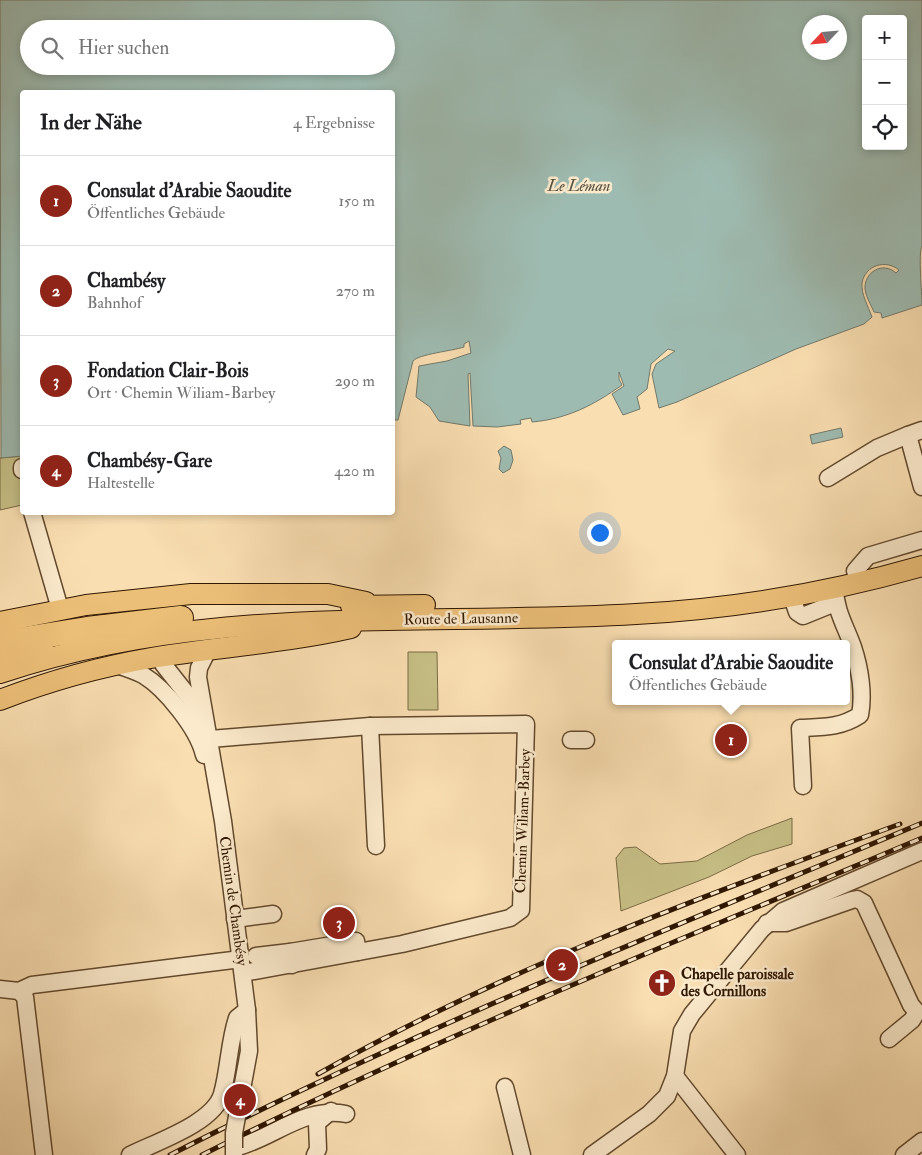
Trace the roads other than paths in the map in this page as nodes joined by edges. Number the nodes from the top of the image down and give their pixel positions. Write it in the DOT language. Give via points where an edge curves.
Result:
graph roads {
  1 [pos="915,432"];
  2 [pos="919,466"];
  3 [pos="828,478"];
  4 [pos="922,486"];
  5 [pos="33,515"];
  6 [pos="922,540"];
  7 [pos="922,553"];
  8 [pos="922,568"];
  9 [pos="855,571"];
  10 [pos="835,596"];
  11 [pos="60,609"];
  12 [pos="110,612"];
  13 [pos="385,613"];
  14 [pos="181,618"];
  15 [pos="0,622"];
  16 [pos="0,630"];
  17 [pos="849,640"];
  18 [pos="850,642"];
  19 [pos="0,643"];
  20 [pos="208,650"];
  21 [pos="0,657"];
  22 [pos="163,664"];
  23 [pos="117,665"];
  24 [pos="0,673"];
  25 [pos="0,700"];
  26 [pos="370,726"];
  27 [pos="209,735"];
  28 [pos="803,786"];
  29 [pos="224,839"];
  30 [pos="376,846"];
  31 [pos="922,851"];
  32 [pos="273,914"];
  33 [pos="235,919"];
  34 [pos="767,923"];
  35 [pos="247,963"];
  36 [pos="0,989"];
  37 [pos="19,991"];
  38 [pos="247,1010"];
  39 [pos="889,1039"];
  40 [pos="675,1076"];
  41 [pos="505,1087"];
  42 [pos="922,1141"];
  43 [pos="234,1152"];
  44 [pos="44,1155"];
  45 [pos="130,1155"];
  46 [pos="315,1155"];
  47 [pos="522,1155"];
  48 [pos="592,1155"];
  49 [pos="738,1155"];
  50 [pos="904,1155"];
  1 -- 2 [label="street"];
  1 -- 3 [label="street" via="877,448"];
  2 -- 4 [label="street"];
  5 -- 11 [label="street"];
  6 -- 9 [label="street" via="868,556"];
  7 -- 9 [label="main road, Route de Lausanne"];
  8 -- 10 [label="main road, Route de Lausanne" via="900,572"];
  9 -- 13 [label="main road, Route de Lausanne" via="745,592 654,601"];
  10 -- 13 [label="main road, Route de Lausanne" via="792,597 710,609 635,614"];
  10 -- 17 [label="street"];
  11 -- 13 [label="main road" via="138,598 231,593 328,594"];
  11 -- 15 [label="main road"];
  12 -- 16 [label="street" via="73,615"];
  13 -- 14 [label="main road, Route de Lausanne" via="277,608"];
  13 -- 20 [label="main road" via="297,639"];
  13 -- 24 [label="main road, Route de Lausanne" via="182,631 71,652"];
  14 -- 19 [label="highway"];
  14 -- 21 [label="main road, Route de Lausanne" via="78,637"];
  18 -- 28 [label="street" via="859,669 860,715 836,727 800,728"];
  20 -- 23 [label="main road"];
  20 -- 27 [label="street, Chemin de Chambésy" via="198,677"];
  22 -- 27 [label="street" via="193,702"];
  23 -- 25 [label="main road"];
  23 -- 29 [label="street" via="150,680 197,733 204,753 215,823"];
  26 -- 27 [label="street, Chemin Wiliam-Barbey"];
  26 -- 30 [label="street"];
  26 -- 35 [label="street, Chemin Wiliam-Barbey" via="526,724 520,910 510,918 358,952"];
  27 -- 29 [label="street, Chemin de Chambésy"];
  29 -- 33 [label="street, Chemin de Chambésy"];
  31 -- 34 [label="street" via="796,903"];
  32 -- 33 [label="street"];
  33 -- 35 [label="street, Chemin de Chambésy"];
  34 -- 39 [label="street" via="786,923 852,900 864,903 917,1012"];
  34 -- 40 [label="street" via="692,1014 682,1031"];
  35 -- 37 [label="street, Chemin Wiliam-Barbey" via="32,985"];
  35 -- 38 [label="street, Chemin de Chambésy"];
  36 -- 37 [label="street"];
  37 -- 44 [label="street" via="27,1006"];
  38 -- 43 [label="street, Chemin de Chambésy, bridge" via="248,1051"];
  38 -- 45 [label="street" via="236,1018 222,1092 213,1111"];
  40 -- 48 [label="street" via="660,1104"];
  40 -- 49 [label="street"];
  41 -- 47 [label="street"];
  42 -- 50 [label="street"];
  43 -- 46 [label="street" via="298,1119 338,1113 317,1123 318,1149"];
}
